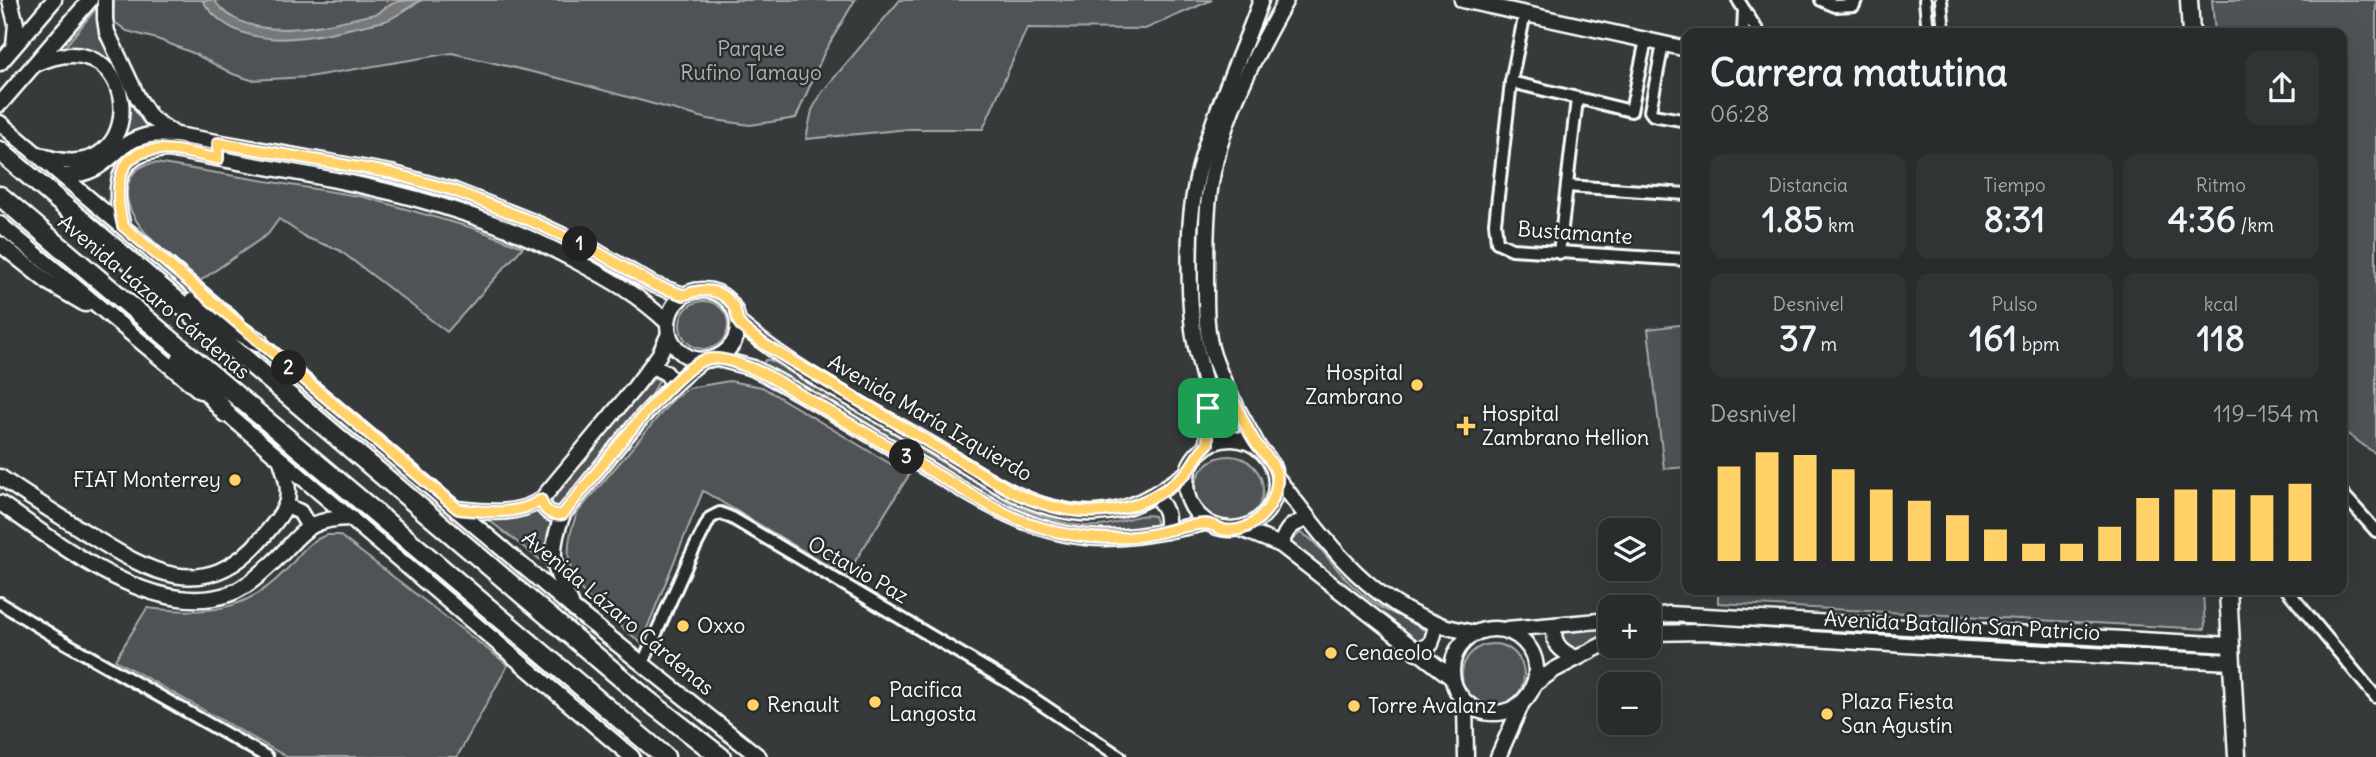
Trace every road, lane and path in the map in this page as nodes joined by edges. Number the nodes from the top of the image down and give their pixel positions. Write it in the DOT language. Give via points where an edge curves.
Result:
graph roads {
  1 [pos="10,0"];
  2 [pos="54,0"];
  3 [pos="90,0"];
  4 [pos="105,0"];
  5 [pos="1261,0"];
  6 [pos="1286,0"];
  7 [pos="1462,0"];
  8 [pos="1821,0"];
  9 [pos="1856,0"];
  10 [pos="2189,0"];
  11 [pos="1926,4"];
  12 [pos="1941,4"];
  13 [pos="1741,5"];
  14 [pos="1525,13"];
  15 [pos="1743,28"];
  16 [pos="1756,28"];
  17 [pos="1928,28"];
  18 [pos="1943,28"];
  19 [pos="2191,28"];
  20 [pos="1646,40"];
  21 [pos="1663,44"];
  22 [pos="14,47"];
  23 [pos="1682,48"];
  24 [pos="0,63"];
  25 [pos="34,65"];
  26 [pos="1511,82"];
  27 [pos="1577,99"];
  28 [pos="0,104"];
  29 [pos="1682,120"];
  30 [pos="0,124"];
  31 [pos="177,135"];
  32 [pos="218,143"];
  33 [pos="0,151"];
  34 [pos="36,153"];
  35 [pos="218,159"];
  36 [pos="64,176"];
  37 [pos="1567,186"];
  38 [pos="1682,194"];
  39 [pos="0,196"];
  40 [pos="0,224"];
  41 [pos="123,226"];
  42 [pos="0,244"];
  43 [pos="1559,253"];
  44 [pos="1682,260"];
  45 [pos="150,278"];
  46 [pos="684,295"];
  47 [pos="131,307"];
  48 [pos="108,316"];
  49 [pos="739,323"];
  50 [pos="668,328"];
  51 [pos="258,341"];
  52 [pos="765,345"];
  53 [pos="709,359"];
  54 [pos="652,366"];
  55 [pos="752,368"];
  56 [pos="674,384"];
  57 [pos="1235,403"];
  58 [pos="1208,408"];
  59 [pos="226,413"];
  60 [pos="1208,444"];
  61 [pos="1258,446"];
  62 [pos="281,459"];
  63 [pos="1187,473"];
  64 [pos="0,477"];
  65 [pos="1277,478"];
  66 [pos="1154,496"];
  67 [pos="2347,499"];
  68 [pos="541,500"];
  69 [pos="0,503"];
  70 [pos="287,506"];
  71 [pos="458,509"];
  72 [pos="563,514"];
  73 [pos="351,518"];
  74 [pos="1309,519"];
  75 [pos="1206,523"];
  76 [pos="309,527"];
  77 [pos="1241,529"];
  78 [pos="1166,531"];
  79 [pos="2376,531"];
  80 [pos="1281,545"];
  81 [pos="2228,595"];
  82 [pos="2291,595"];
  83 [pos="0,603"];
  84 [pos="575,610"];
  85 [pos="1661,616"];
  86 [pos="1598,621"];
  87 [pos="1437,624"];
  88 [pos="1555,625"];
  89 [pos="1503,629"];
  90 [pos="1661,632"];
  91 [pos="1473,633"];
  92 [pos="2231,645"];
  93 [pos="1598,647"];
  94 [pos="1416,652"];
  95 [pos="1576,658"];
  96 [pos="2232,663"];
  97 [pos="642,665"];
  98 [pos="1452,678"];
  99 [pos="1533,685"];
  100 [pos="2376,697"];
  101 [pos="1465,702"];
  102 [pos="1522,702"];
  103 [pos="246,752"];
  104 [pos="267,757"];
  105 [pos="632,757"];
  106 [pos="665,757"];
  107 [pos="720,757"];
  108 [pos="760,757"];
  109 [pos="1120,757"];
  110 [pos="1466,757"];
  111 [pos="1498,757"];
  112 [pos="2237,757"];
  1 -- 22 [label="street" via="16,23"];
  2 -- 22 [label="street"];
  3 -- 25 [label="street"];
  4 -- 31 [label="street" via="107,32 138,98 151,118"];
  5 -- 58 [label="street" via="1210,131 1193,203 1191,310"];
  6 -- 57 [label="street" via="1234,107 1209,195 1209,334 1212,353"];
  7 -- 14 [label="street"];
  8 -- 9 [label="street" via="1842,7"];
  10 -- 19 [label="main road"];
  11 -- 12 [label="street"];
  11 -- 17 [label="street"];
  12 -- 18 [label="street"];
  13 -- 15 [label="street"];
  13 -- 16 [label="street"];
  14 -- 20 [label="street"];
  14 -- 26 [label="street, Bustamante"];
  20 -- 21 [label="street"];
  20 -- 27 [label="street" via="1631,111"];
  21 -- 23 [label="street"];
  21 -- 29 [label="street" via="1650,111"];
  22 -- 24 [label="street"];
  25 -- 28 [label="street"];
  25 -- 34 [label="street" via="64,55 99,64 115,81 123,115 110,143 90,158 68,162"];
  26 -- 27 [label="street"];
  26 -- 43 [label="street, Bustamante" via="1494,237 1506,247"];
  27 -- 37 [label="street"];
  30 -- 34 [label="street, Avenida Lázaro Cárdenas"];
  31 -- 32 [label="street"];
  31 -- 36 [label="street" via="145,136 99,168"];
  32 -- 35 [label="street"];
  32 -- 46 [label="street" via="391,173 455,191 531,221 654,285"];
  33 -- 45 [label="highway, Avenida Lázaro Cárdenas"];
  34 -- 36 [label="street, Avenida Lázaro Cárdenas"];
  35 -- 41 [label="street" via="168,149 131,159 117,186"];
  35 -- 50 [label="street" via="376,187 471,214 615,282 642,299"];
  36 -- 41 [label="street, Avenida Lázaro Cárdenas"];
  37 -- 38 [label="street"];
  37 -- 43 [label="street"];
  39 -- 47 [label="highway, Avenida Lázaro Cárdenas"];
  40 -- 48 [label="street, Avenida Lázaro Cárdenas"];
  41 -- 51 [label="street, Avenida Lázaro Cárdenas"];
  42 -- 48 [label="street" via="49,283"];
  43 -- 44 [label="street, Bustamante"];
  45 -- 51 [label="highway"];
  45 -- 107 [label="highway, Avenida Lázaro Cárdenas"];
  46 -- 49 [label="street" via="713,290 726,297"];
  46 -- 50 [label="street" via="673,307"];
  47 -- 59 [label="highway"];
  47 -- 106 [label="highway, Avenida Lázaro Cárdenas"];
  48 -- 59 [label="street, Avenida Lázaro Cárdenas"];
  49 -- 52 [label="street, Avenida María Izquierdo"];
  49 -- 53 [label="street" via="728,351"];
  50 -- 53 [label="street" via="676,347 688,357"];
  50 -- 54 [label="street"];
  51 -- 71 [label="street, Avenida Lázaro Cárdenas"];
  52 -- 55 [label="street"];
  52 -- 66 [label="street, Avenida María Izquierdo" via="1037,503 1098,513"];
  53 -- 55 [label="street"];
  53 -- 56 [label="street"];
  54 -- 56 [label="street"];
  54 -- 68 [label="street"];
  55 -- 78 [label="street" via="1016,518 1084,537 1127,538"];
  56 -- 72 [label="street"];
  57 -- 58 [label="street" via="1223,409"];
  57 -- 61 [label="street"];
  58 -- 60 [label="street"];
  59 -- 62 [label="street, Avenida Lázaro Cárdenas"];
  60 -- 61 [label="street" via="1232,438"];
  60 -- 63 [label="street"];
  61 -- 65 [label="street"];
  62 -- 70 [label="street"];
  62 -- 73 [label="street, Avenida Lázaro Cárdenas"];
  63 -- 66 [label="street, Avenida María Izquierdo"];
  63 -- 75 [label="street" via="1186,494"];
  64 -- 70 [label="street" via="134,561 185,577 212,574 234,565 254,548"];
  65 -- 74 [label="street"];
  65 -- 77 [label="street" via="1269,507"];
  66 -- 78 [label="street" via="1165,508"];
  67 -- 79 [label="street"];
  68 -- 71 [label="street" via="520,510"];
  68 -- 72 [label="street" via="549,513"];
  69 -- 76 [label="street" via="110,573 141,589 184,600 216,597 242,588"];
  70 -- 76 [label="street" via="300,512"];
  71 -- 84 [label="street, Avenida Lázaro Cárdenas"];
  72 -- 84 [label="street" via="552,554"];
  73 -- 76 [label="street" via="322,520"];
  73 -- 105 [label="street, Avenida Lázaro Cárdenas"];
  74 -- 80 [label="street" via="1291,525"];
  74 -- 87 [label="street" via="1360,578 1396,604"];
  75 -- 77 [label="street" via="1223,530"];
  75 -- 78 [label="street"];
  77 -- 80 [label="street"];
  80 -- 94 [label="street"];
  81 -- 92 [label="main road"];
  82 -- 100 [label="street"];
  83 -- 103 [label="street"];
  84 -- 97 [label="street, Avenida Lázaro Cárdenas"];
  85 -- 92 [label="street, Avenida Batallón San Patricio"];
  86 -- 88 [label="street"];
  87 -- 91 [label="street"];
  87 -- 94 [label="street" via="1431,644"];
  88 -- 89 [label="street"];
  88 -- 95 [label="street" via="1555,642"];
  89 -- 91 [label="street"];
  89 -- 99 [label="street" via="1528,647 1534,659"];
  90 -- 96 [label="street, Avenida Batallón San Patricio"];
  91 -- 98 [label="street" via="1456,654"];
  92 -- 96 [label="main road"];
  93 -- 95 [label="street"];
  94 -- 98 [label="street"];
  95 -- 99 [label="street"];
  96 -- 112 [label="main road"];
  97 -- 108 [label="street, Avenida Lázaro Cárdenas"];
  97 -- 109 [label="street, Octavio Paz" via="710,518 720,513 1010,683"];
  98 -- 101 [label="street"];
  99 -- 102 [label="street"];
  101 -- 102 [label="street" via="1490,712 1510,710"];
  101 -- 110 [label="street"];
  102 -- 111 [label="street"];
  103 -- 104 [label="street"];
}
